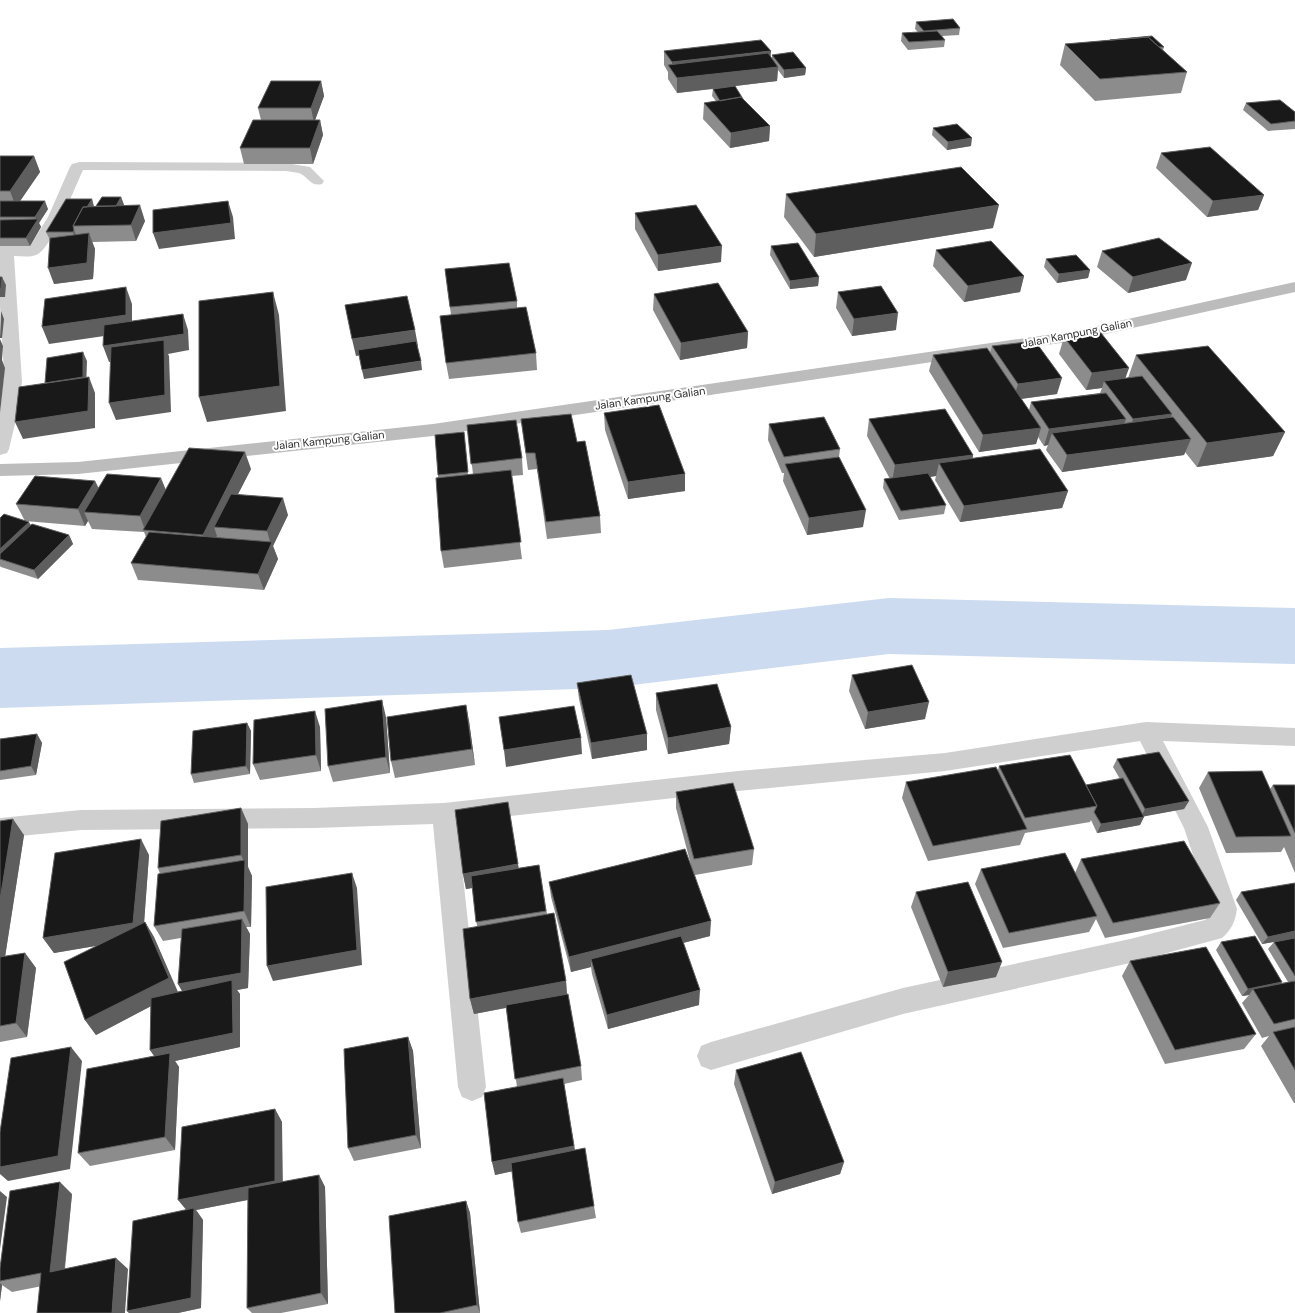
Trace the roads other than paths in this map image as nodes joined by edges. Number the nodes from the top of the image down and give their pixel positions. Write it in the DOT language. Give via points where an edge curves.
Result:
graph roads {
  1 [pos="317,181"];
  2 [pos="3,251"];
  3 [pos="1295,287"];
  4 [pos="0,449"];
  5 [pos="0,470"];
  6 [pos="1146,732"];
  7 [pos="1295,737"];
  8 [pos="444,813"];
  9 [pos="0,828"];
  10 [pos="711,1056"];
  11 [pos="472,1087"];
  1 -- 2 [label="street" via="305,170 286,167 80,166 77,167 55,217 36,249 31,252"];
  2 -- 4 [label="street" via="13,375 7,421"];
  3 -- 5 [label="main road, Jalan Kampung Galian" via="1074,336 449,428 78,468"];
  6 -- 7 [label="street"];
  6 -- 8 [label="street" via="945,762 738,781"];
  6 -- 10 [label="street" via="1196,827 1224,908 1222,922 1213,930 903,1001"];
  8 -- 9 [label="street" via="314,818 81,820"];
  8 -- 11 [label="street"];
}
